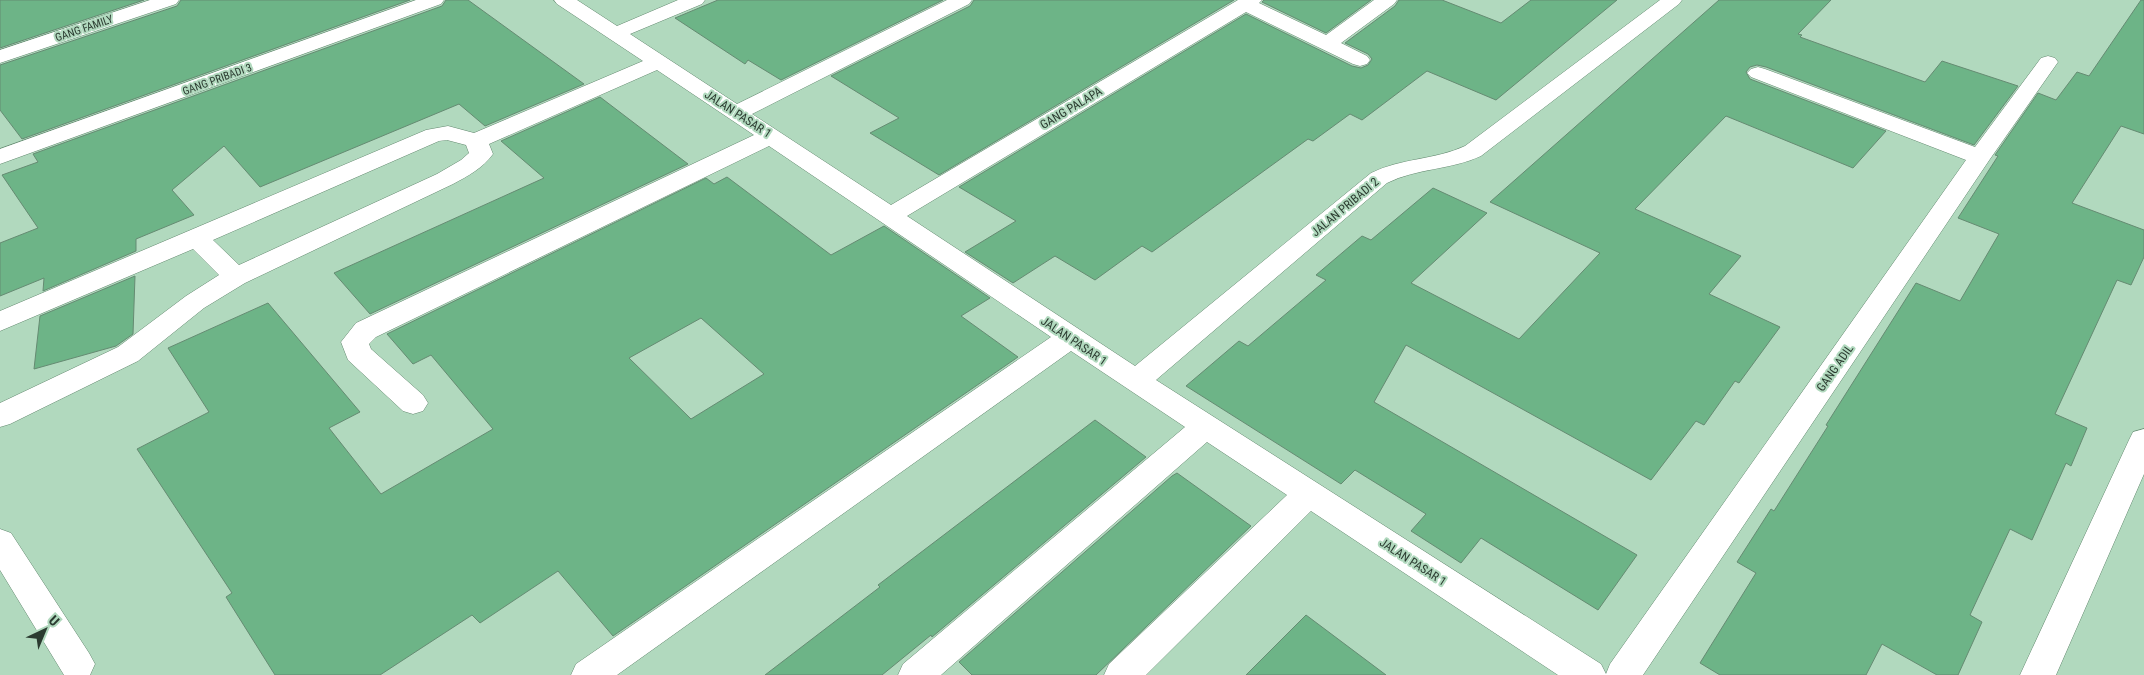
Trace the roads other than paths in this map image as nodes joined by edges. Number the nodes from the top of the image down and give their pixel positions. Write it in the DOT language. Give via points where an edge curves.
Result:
graph roads {
  1 [pos="169,0"];
  2 [pos="434,0"];
  3 [pos="564,0"];
  4 [pos="695,0"];
  5 [pos="962,0"];
  6 [pos="1387,0"];
  7 [pos="1672,0"];
  8 [pos="1248,2"];
  9 [pos="614,34"];
  10 [pos="1327,44"];
  11 [pos="0,57"];
  12 [pos="1360,60"];
  13 [pos="658,62"];
  14 [pos="2048,62"];
  15 [pos="1758,73"];
  16 [pos="736,113"];
  17 [pos="771,136"];
  18 [pos="476,141"];
  19 [pos="0,157"];
  20 [pos="1980,157"];
  21 [pos="890,216"];
  22 [pos="197,238"];
  23 [pos="236,277"];
  24 [pos="0,322"];
  25 [pos="1070,338"];
  26 [pos="1136,381"];
  27 [pos="413,403"];
  28 [pos="0,416"];
  29 [pos="1206,426"];
  30 [pos="2144,440"];
  31 [pos="1308,495"];
  32 [pos="3,553"];
  33 [pos="77,664"];
  34 [pos="589,675"];
  35 [pos="916,675"];
  36 [pos="1122,675"];
  37 [pos="1588,675"];
  38 [pos="1623,675"];
  39 [pos="2038,675"];
  1 -- 11 [label="street, GANG FAMILY"];
  2 -- 19 [label="street, GANG PRIBADI 3"];
  3 -- 9 [label="street, JALAN PASAR 1"];
  4 -- 9 [label="street"];
  5 -- 16 [label="street"];
  6 -- 10 [label="street"];
  7 -- 26 [label="street, JALAN PRIBADI 2" via="1473,151 1464,156 1386,173"];
  8 -- 10 [label="street"];
  8 -- 21 [label="street, GANG PALAPA"];
  9 -- 13 [label="street, JALAN PASAR 1"];
  10 -- 12 [label="street"];
  13 -- 16 [label="street, JALAN PASAR 1"];
  13 -- 18 [label="street"];
  14 -- 20 [label="street, GANG ADIL"];
  15 -- 20 [label="street"];
  16 -- 17 [label="street, JALAN PASAR 1"];
  17 -- 21 [label="street, JALAN PASAR 1"];
  17 -- 27 [label="street" via="366,330 355,342 358,353"];
  18 -- 22 [label="street" via="448,133 434,135"];
  18 -- 23 [label="street" via="481,154 445,179"];
  20 -- 38 [label="street, GANG ADIL"];
  21 -- 25 [label="street, JALAN PASAR 1"];
  22 -- 23 [label="street"];
  22 -- 24 [label="street"];
  23 -- 28 [label="street" via="195,302 128,354"];
  25 -- 26 [label="street, JALAN PASAR 1"];
  25 -- 34 [label="street"];
  26 -- 29 [label="street, JALAN PASAR 1"];
  29 -- 31 [label="street, JALAN PASAR 1"];
  29 -- 35 [label="street"];
  30 -- 39 [label="street"];
  31 -- 36 [label="street"];
  31 -- 37 [label="street, JALAN PASAR 1"];
  32 -- 33 [label="street"];
}
